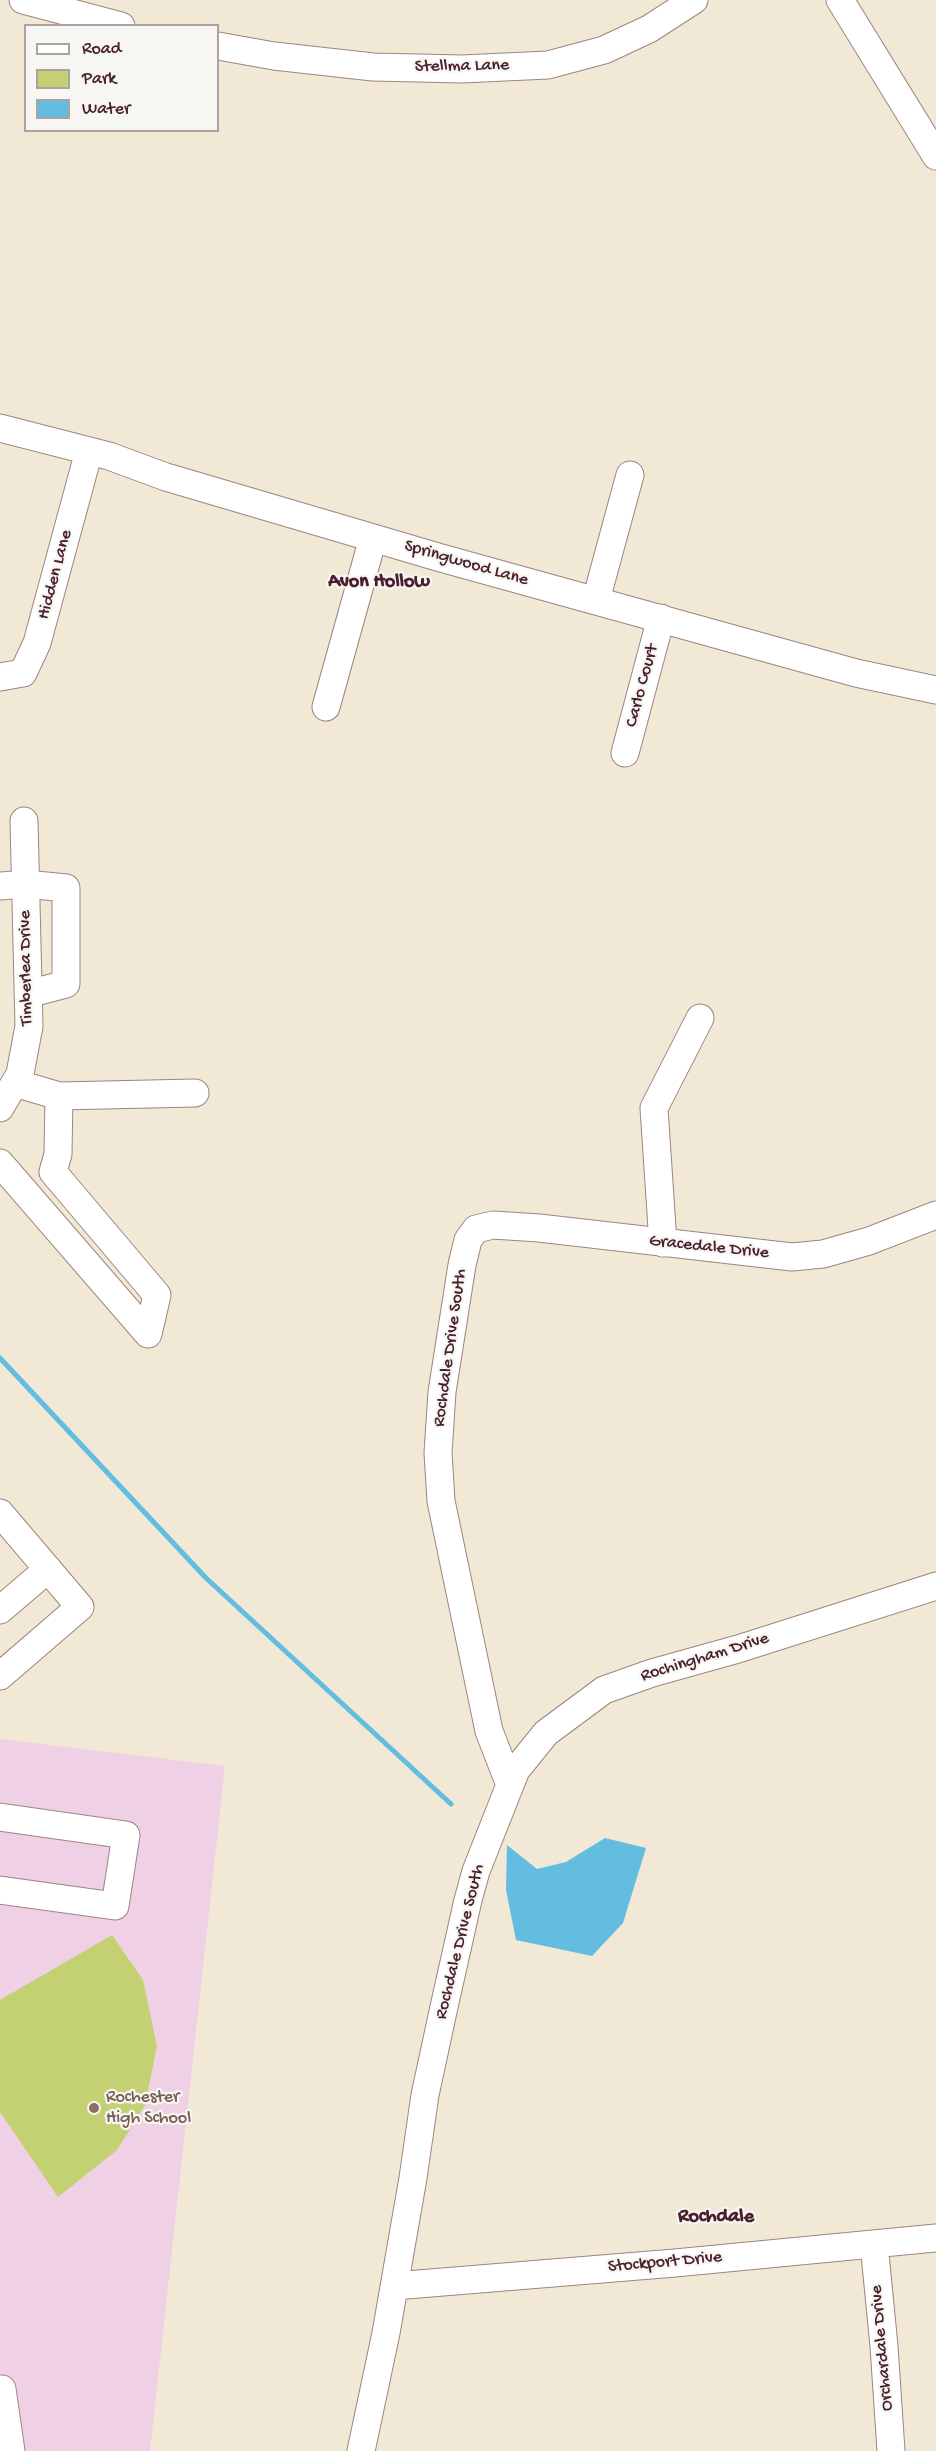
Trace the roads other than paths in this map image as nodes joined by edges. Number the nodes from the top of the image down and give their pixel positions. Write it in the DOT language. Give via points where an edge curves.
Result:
graph roads {
  1 [pos="23,0"];
  2 [pos="694,0"];
  3 [pos="840,0"];
  4 [pos="113,24"];
  5 [pos="219,46"];
  6 [pos="936,156"];
  7 [pos="0,428"];
  8 [pos="89,451"];
  9 [pos="630,475"];
  10 [pos="373,538"];
  11 [pos="596,600"];
  12 [pos="661,618"];
  13 [pos="0,677"];
  14 [pos="936,690"];
  15 [pos="326,707"];
  16 [pos="625,753"];
  17 [pos="24,821"];
  18 [pos="13,885"];
  19 [pos="28,994"];
  20 [pos="700,1018"];
  21 [pos="12,1069"];
  22 [pos="195,1093"];
  23 [pos="59,1096"];
  24 [pos="0,1108"];
  25 [pos="0,1163"];
  26 [pos="936,1215"];
  27 [pos="476,1229"];
  28 [pos="663,1243"];
  29 [pos="0,1513"];
  30 [pos="48,1569"];
  31 [pos="936,1586"];
  32 [pos="0,1610"];
  33 [pos="0,1676"];
  34 [pos="510,1785"];
  35 [pos="0,1817"];
  36 [pos="0,1890"];
  37 [pos="936,2238"];
  38 [pos="874,2244"];
  39 [pos="394,2286"];
  40 [pos="0,2389"];
  41 [pos="11,2451"];
  42 [pos="361,2451"];
  43 [pos="891,2451"];
  1 -- 4 [label="street"];
  2 -- 5 [label="street, Stellma Lane" via="604,50 548,65 462,69 373,67"];
  3 -- 6 [label="street"];
  7 -- 8 [label="street, Springwood Lane"];
  8 -- 10 [label="street, Springwood Lane"];
  8 -- 13 [label="street, Hidden Lane" via="37,643 23,673"];
  9 -- 11 [label="street"];
  10 -- 11 [label="street, Springwood Lane"];
  10 -- 15 [label="street"];
  11 -- 12 [label="street, Springwood Lane"];
  12 -- 14 [label="street, Springwood Lane" via="856,674"];
  12 -- 16 [label="street, Carlo Court"];
  17 -- 18 [label="street, Timberlea Drive"];
  18 -- 19 [label="street, Timberlea Drive"];
  18 -- 19 [label="street" via="66,888 66,984"];
  19 -- 21 [label="street, Timberlea Drive" via="29,1026"];
  20 -- 28 [label="street" via="654,1108"];
  21 -- 23 [label="street"];
  21 -- 24 [label="street, Timberlea Drive"];
  22 -- 23 [label="street"];
  23 -- 25 [label="street" via="53,1172 157,1295 148,1334"];
  26 -- 28 [label="street, Gracedale Drive" via="823,1254 792,1257"];
  27 -- 28 [label="street, Gracedale Drive" via="539,1228"];
  27 -- 34 [label="street, Rochdale Drive South" via="468,1240 462,1265 442,1392 440,1492 489,1731"];
  29 -- 30 [label="street"];
  30 -- 32 [label="street"];
  30 -- 33 [label="street" via="80,1606"];
  31 -- 34 [label="street, Rochingham Drive" via="604,1690 546,1733 516,1770"];
  34 -- 39 [label="street, Rochdale Drive South" via="468,1900 425,2094"];
  35 -- 36 [label="street" via="126,1835 115,1906"];
  37 -- 38 [label="street, Stockport Drive"];
  38 -- 39 [label="street, Stockport Drive"];
  38 -- 43 [label="street, Orchardale Drive"];
  39 -- 42 [label="street, Rochdale Drive South"];
  40 -- 41 [label="street"];
}
